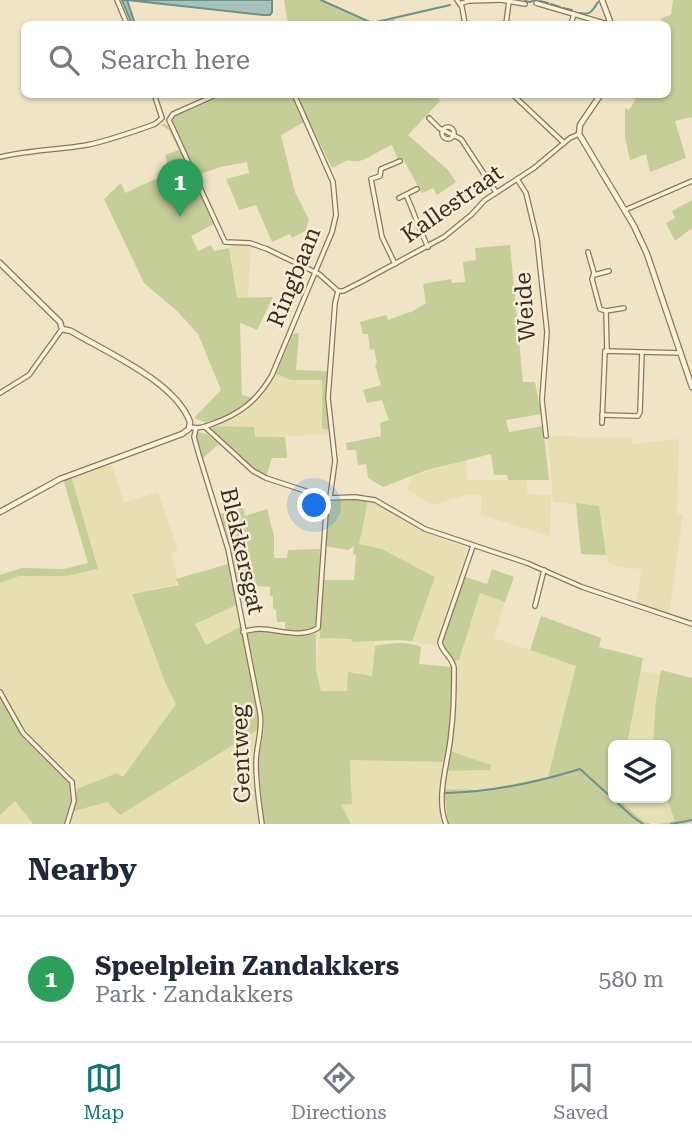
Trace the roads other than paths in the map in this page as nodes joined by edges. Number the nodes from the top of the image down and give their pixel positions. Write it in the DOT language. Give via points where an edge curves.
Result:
graph roads {
  1 [pos="117,0"];
  2 [pos="501,0"];
  3 [pos="602,0"];
  4 [pos="509,1"];
  5 [pos="458,2"];
  6 [pos="525,4"];
  7 [pos="536,4"];
  8 [pos="574,14"];
  9 [pos="126,21"];
  10 [pos="464,21"];
  11 [pos="506,21"];
  12 [pos="572,21"];
  13 [pos="597,21"];
  14 [pos="610,21"];
  15 [pos="155,98"];
  16 [pos="209,98"];
  17 [pos="296,98"];
  18 [pos="516,98"];
  19 [pos="598,98"];
  20 [pos="429,118"];
  21 [pos="579,134"];
  22 [pos="564,143"];
  23 [pos="0,157"];
  24 [pos="400,161"];
  25 [pos="517,179"];
  26 [pos="692,181"];
  27 [pos="416,190"];
  28 [pos="496,192"];
  29 [pos="405,195"];
  30 [pos="399,198"];
  31 [pos="625,210"];
  32 [pos="428,247"];
  33 [pos="589,252"];
  34 [pos="0,263"];
  35 [pos="395,264"];
  36 [pos="315,271"];
  37 [pos="609,271"];
  38 [pos="594,275"];
  39 [pos="338,291"];
  40 [pos="624,308"];
  41 [pos="606,311"];
  42 [pos="62,329"];
  43 [pos="607,351"];
  44 [pos="642,352"];
  45 [pos="681,353"];
  46 [pos="692,387"];
  47 [pos="0,393"];
  48 [pos="603,415"];
  49 [pos="602,422"];
  50 [pos="193,427"];
  51 [pos="205,427"];
  52 [pos="546,436"];
  53 [pos="329,497"];
  54 [pos="0,512"];
  55 [pos="473,546"];
  56 [pos="544,570"];
  57 [pos="535,606"];
  58 [pos="692,624"];
  59 [pos="243,632"];
  60 [pos="254,684"];
  61 [pos="0,692"];
  62 [pos="67,824"];
  63 [pos="262,824"];
  64 [pos="446,824"];
  1 -- 9 [label="street"];
  2 -- 4 [label="street"];
  2 -- 5 [label="street"];
  3 -- 14 [label="street"];
  4 -- 6 [label="street"];
  4 -- 11 [label="street"];
  5 -- 10 [label="street"];
  7 -- 8 [label="street"];
  8 -- 12 [label="street"];
  8 -- 13 [label="street"];
  15 -- 23 [label="street" via="162,118 155,124 84,145"];
  16 -- 36 [label="street" via="169,120 225,242 250,243"];
  17 -- 36 [label="street, Ringbaan" via="336,198 332,232"];
  18 -- 22 [label="street"];
  19 -- 21 [label="street" via="580,124"];
  20 -- 28 [label="street" via="461,139"];
  21 -- 22 [label="street, Kallestraat"];
  21 -- 31 [label="street"];
  22 -- 25 [label="street, Kallestraat"];
  24 -- 35 [label="street" via="381,169 371,183 382,237"];
  25 -- 28 [label="street, Kallestraat"];
  25 -- 52 [label="street, Weide" via="526,193 540,265 547,331 542,400"];
  26 -- 31 [label="street"];
  27 -- 29 [label="street"];
  28 -- 32 [label="street, Kallestraat"];
  29 -- 30 [label="street"];
  29 -- 32 [label="street"];
  31 -- 45 [label="street" via="647,254"];
  32 -- 35 [label="street, Kallestraat"];
  33 -- 38 [label="street"];
  34 -- 42 [label="street"];
  35 -- 39 [label="street, Kallestraat"];
  36 -- 39 [label="street"];
  36 -- 51 [label="street, Ringbaan" via="265,387 247,408"];
  37 -- 38 [label="street"];
  38 -- 41 [label="street" via="600,309"];
  39 -- 53 [label="street" via="328,398 335,461"];
  40 -- 41 [label="street"];
  41 -- 43 [label="street"];
  42 -- 47 [label="street" via="29,375"];
  42 -- 50 [label="street" via="155,381"];
  43 -- 44 [label="street"];
  43 -- 48 [label="street"];
  44 -- 45 [label="street"];
  44 -- 48 [label="street" via="638,416"];
  45 -- 46 [label="street"];
  48 -- 49 [label="street"];
  50 -- 51 [label="street, Ringbaan"];
  50 -- 54 [label="street" via="60,479"];
  50 -- 59 [label="street, Blekkersgat" via="229,549"];
  51 -- 53 [label="street" via="259,475"];
  53 -- 55 [label="street" via="380,502 425,529"];
  53 -- 59 [label="street" via="318,628 301,634 258,628"];
  55 -- 56 [label="street"];
  55 -- 64 [label="street" via="440,642 454,668 453,720 443,784"];
  56 -- 57 [label="street"];
  56 -- 58 [label="street"];
  59 -- 60 [label="street, Blekkersgat"];
  60 -- 63 [label="street, Gentweg" via="261,718 256,786"];
  61 -- 62 [label="street" via="23,733 72,782 74,801"];
}
